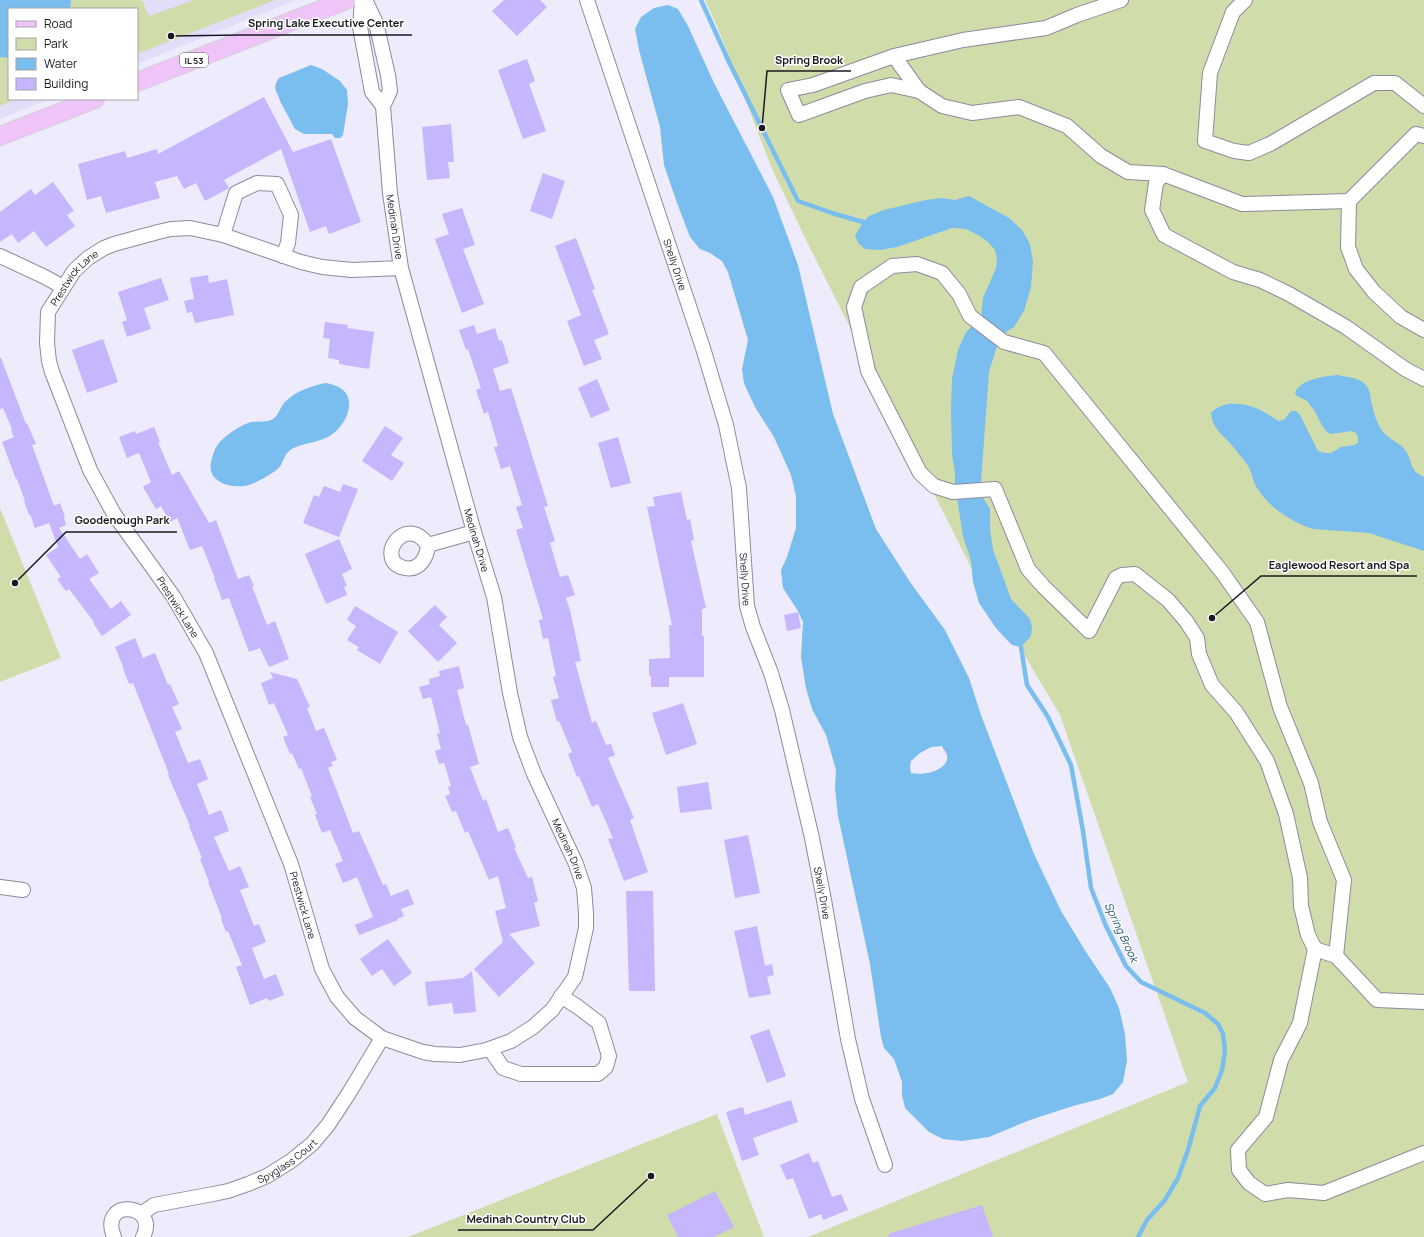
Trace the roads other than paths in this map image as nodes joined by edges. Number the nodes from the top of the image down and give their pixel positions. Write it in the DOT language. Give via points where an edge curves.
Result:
graph roads {
  1 [pos="362,0"];
  2 [pos="365,0"];
  3 [pos="587,0"];
  4 [pos="1121,0"];
  5 [pos="1245,0"];
  6 [pos="334,2"];
  7 [pos="894,56"];
  8 [pos="138,82"];
  9 [pos="919,91"];
  10 [pos="92,100"];
  11 [pos="383,106"];
  12 [pos="1424,106"];
  13 [pos="0,136"];
  14 [pos="1424,136"];
  15 [pos="1162,174"];
  16 [pos="1349,201"];
  17 [pos="224,235"];
  18 [pos="0,256"];
  19 [pos="283,256"];
  20 [pos="402,268"];
  21 [pos="63,287"];
  22 [pos="1424,330"];
  23 [pos="1424,379"];
  24 [pos="474,532"];
  25 [pos="428,545"];
  26 [pos="0,887"];
  27 [pos="23,890"];
  28 [pos="1315,949"];
  29 [pos="1336,956"];
  30 [pos="578,966"];
  31 [pos="561,996"];
  32 [pos="1424,1002"];
  33 [pos="382,1038"];
  34 [pos="490,1049"];
  35 [pos="1424,1153"];
  36 [pos="885,1165"];
  37 [pos="141,1214"];
  38 [pos="114,1237"];
  39 [pos="143,1237"];
  1 -- 11 [label="street" via="360,27 372,92"];
  2 -- 11 [label="street, Medinah Drive" via="376,23 388,75 390,91"];
  3 -- 36 [label="street, Shelly Drive" via="703,348 726,425 739,488 747,606 782,710 817,861 848,1039 862,1099"];
  4 -- 7 [label="street" via="1046,28 963,40"];
  5 -- 12 [label="street" via="1233,12 1210,73 1205,141 1234,151 1249,153 1270,144 1374,83 1395,84"];
  6 -- 8 [label="main road, IL 53"];
  7 -- 9 [label="street"];
  7 -- 9 [label="street" via="812,85 788,90 799,115 865,91 891,85"];
  9 -- 15 [label="street" via="942,106 972,113 1019,107 1067,126 1101,156 1128,172"];
  10 -- 13 [label="main road"];
  11 -- 20 [label="street, Medinah Drive" via="390,193"];
  14 -- 16 [label="street" via="1416,134"];
  15 -- 16 [label="street" via="1242,204"];
  15 -- 23 [label="street" via="1156,183 1152,210 1164,235 1233,272 1260,280 1289,294 1346,327 1405,369"];
  16 -- 22 [label="street" via="1348,247 1356,269 1374,292 1401,318"];
  17 -- 19 [label="street, Prestwick Lane"];
  17 -- 19 [label="street" via="236,193 257,183 277,184 291,215 288,243"];
  17 -- 21 [label="street, Prestwick Lane" via="190,228 171,229 114,244 88,258 74,271"];
  18 -- 21 [label="street"];
  19 -- 20 [label="street, Prestwick Lane" via="322,267 352,270"];
  20 -- 24 [label="street, Medinah Drive"];
  21 -- 33 [label="street, Prestwick Lane" via="48,312 49,361 90,470 114,514 174,596 206,653 291,864 322,969 337,997 348,1010"];
  24 -- 25 [label="street"];
  24 -- 30 [label="street, Medinah Drive" via="494,596 520,737 584,888 586,928"];
  26 -- 27 [label="street"];
  28 -- 29 [label="street"];
  28 -- 29 [label="street" via="1308,935 1301,906 1300,878 1286,814 1267,761 1236,712 1212,685 1199,654 1197,638 1186,621 1168,600 1135,574 1122,575 1116,578 1089,631 1028,569 995,489 953,492 934,486 920,473 868,371 854,307 861,286 892,266 917,264 942,273 959,294 970,316 1004,342 1044,353 1222,572 1257,622 1280,707 1311,783 1320,822 1344,880"];
  28 -- 35 [label="street" via="1300,1023 1281,1060 1266,1117 1238,1150 1239,1170 1249,1182 1265,1194 1288,1190 1324,1193"];
  29 -- 32 [label="street" via="1377,1000"];
  30 -- 31 [label="street, Prestwick Lane" via="575,977"];
  31 -- 34 [label="street, Prestwick Lane" via="552,1010 533,1027 511,1041"];
  31 -- 34 [label="street" via="599,1023 609,1056 606,1067 598,1074 521,1074 503,1068"];
  33 -- 34 [label="street, Prestwick Lane" via="435,1054 460,1055"];
  33 -- 37 [label="street, Spyglass Court" via="328,1125 312,1144 291,1161 268,1176 248,1184 228,1191 154,1205"];
  37 -- 38 [label="street" via="133,1209 123,1209 115,1214 111,1222"];
  37 -- 39 [label="street" via="146,1223"];
}
